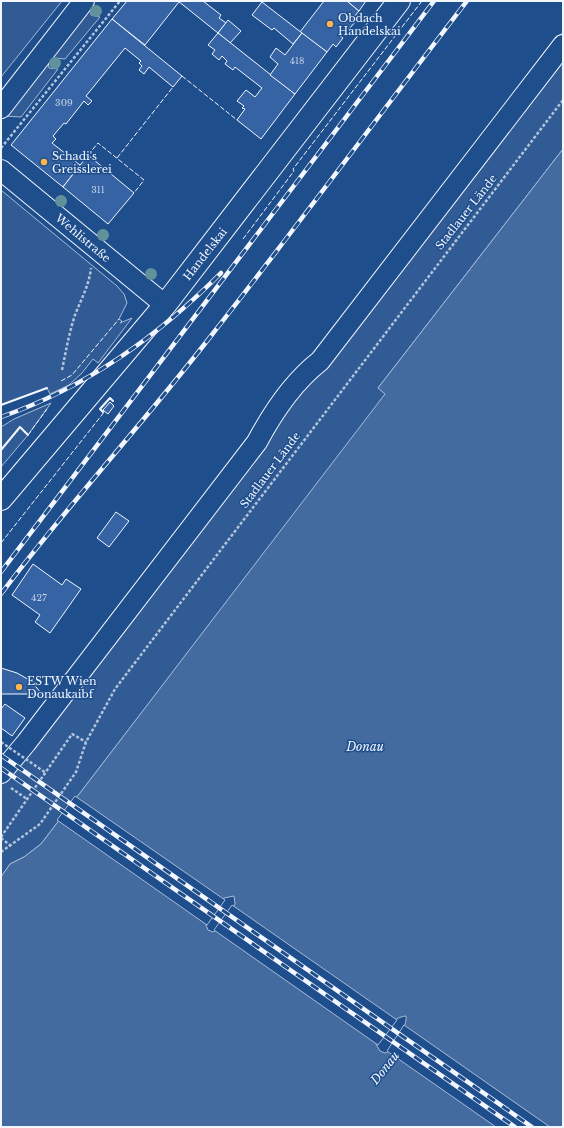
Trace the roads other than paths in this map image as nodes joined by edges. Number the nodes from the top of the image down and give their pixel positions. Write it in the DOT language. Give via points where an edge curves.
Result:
graph roads {
  1 [pos="84,1"];
  2 [pos="399,1"];
  3 [pos="563,45"];
  4 [pos="1,108"];
  5 [pos="1,170"];
  6 [pos="165,305"];
  7 [pos="1,499"];
  8 [pos="4,780"];
  1 -- 4 [label="street"];
  2 -- 6 [label="main road, Handelskai"];
  3 -- 8 [label="street" via="320,361 303,374 270,419 257,442 26,743"];
  5 -- 6 [label="street, Wehlistraße"];
  6 -- 7 [label="main road, Handelskai"];
}
